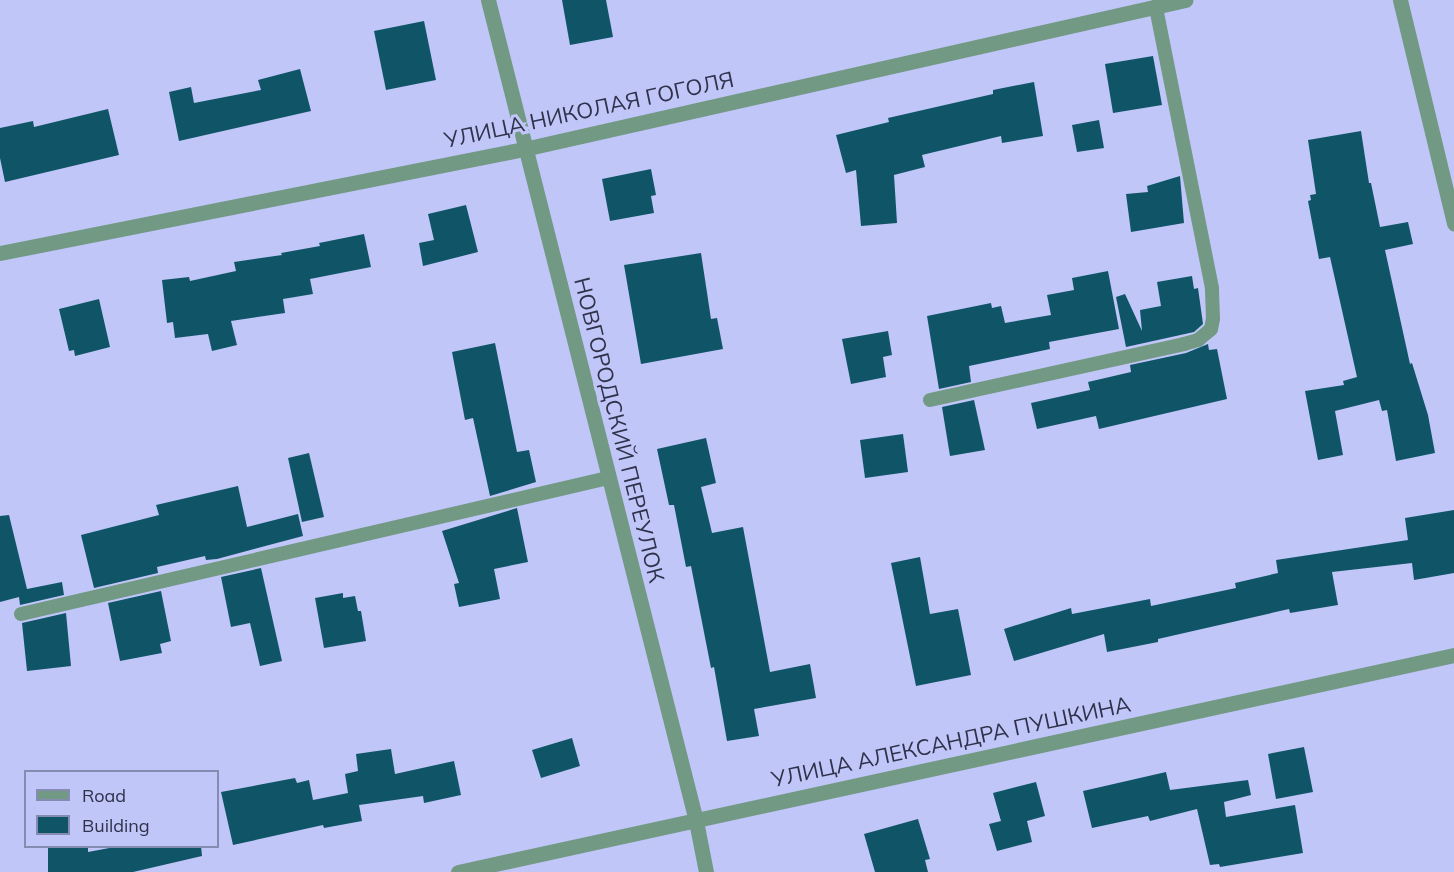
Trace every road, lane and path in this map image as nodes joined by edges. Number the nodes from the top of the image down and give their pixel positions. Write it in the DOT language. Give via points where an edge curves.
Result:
graph roads {
  1 [pos="488,0"];
  2 [pos="1185,0"];
  3 [pos="1400,0"];
  4 [pos="1156,7"];
  5 [pos="524,149"];
  6 [pos="1454,224"];
  7 [pos="0,253"];
  8 [pos="930,400"];
  9 [pos="608,478"];
  10 [pos="21,614"];
  11 [pos="1454,655"];
  12 [pos="696,821"];
  13 [pos="458,872"];
  14 [pos="706,872"];
  1 -- 5 [label="street, НОВГОРОДСКИЙ ПЕРЕУЛОК"];
  2 -- 4 [label="street, УЛИЦА НИКОЛАЯ ГОГОЛЯ"];
  3 -- 6 [label="street"];
  4 -- 5 [label="street, УЛИЦА НИКОЛАЯ ГОГОЛЯ"];
  4 -- 8 [label="lane" via="1212,288 1211,329 1198,340 1184,344"];
  5 -- 7 [label="street, УЛИЦА НИКОЛАЯ ГОГОЛЯ"];
  5 -- 9 [label="street, НОВГОРОДСКИЙ ПЕРЕУЛОК"];
  9 -- 10 [label="lane"];
  9 -- 12 [label="street, НОВГОРОДСКИЙ ПЕРЕУЛОК"];
  11 -- 12 [label="street, УЛИЦА АЛЕКСАНДРА ПУШКИНА"];
  12 -- 13 [label="street, УЛИЦА АЛЕКСАНДРА ПУШКИНА"];
  12 -- 14 [label="street, НОВГОРОДСКИЙ ПЕРЕУЛОК"];
}
